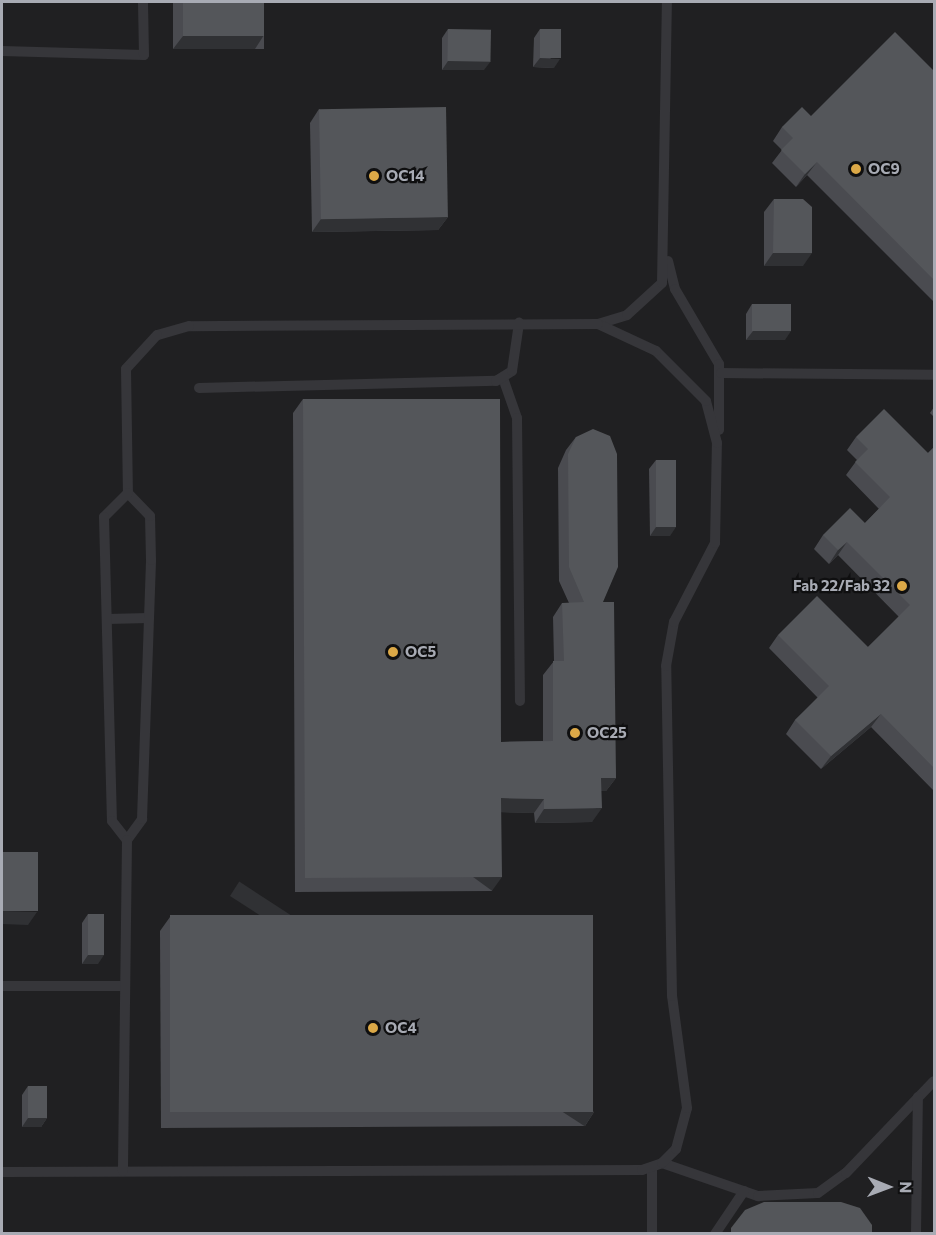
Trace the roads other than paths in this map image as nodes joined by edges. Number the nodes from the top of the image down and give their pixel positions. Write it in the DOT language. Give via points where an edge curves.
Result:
graph roads {
  1 [pos="143,2"];
  2 [pos="667,2"];
  3 [pos="2,51"];
  4 [pos="667,258"];
  5 [pos="519,323"];
  6 [pos="598,324"];
  7 [pos="721,373"];
  8 [pos="934,375"];
  9 [pos="503,378"];
  10 [pos="199,388"];
  11 [pos="717,443"];
  12 [pos="128,493"];
  13 [pos="149,618"];
  14 [pos="108,619"];
  15 [pos="520,701"];
  16 [pos="127,840"];
  17 [pos="2,986"];
  18 [pos="125,986"];
  19 [pos="934,1081"];
  20 [pos="918,1097"];
  21 [pos="657,1165"];
  22 [pos="123,1171"];
  23 [pos="2,1172"];
  24 [pos="744,1191"];
  25 [pos="652,1233"];
  26 [pos="715,1233"];
  27 [pos="916,1233"];
  1 -- 3 [label="lane" via="144,55"];
  2 -- 4 [label="lane"];
  4 -- 6 [label="lane" via="662,283 647,302"];
  4 -- 7 [label="lane" via="675,289 710,342"];
  5 -- 6 [label="lane"];
  5 -- 9 [label="lane" via="519,351 512,371"];
  5 -- 12 [label="lane" via="189,326 157,335 126,369"];
  6 -- 11 [label="lane" via="656,351 690,381 714,420"];
  7 -- 8 [label="lane"];
  7 -- 11 [label="lane"];
  9 -- 10 [label="lane"];
  9 -- 15 [label="lane" via="517,418"];
  11 -- 21 [label="lane" via="715,543 674,622 666,666 672,996 687,1108 676,1149"];
  12 -- 13 [label="lane" via="150,516"];
  12 -- 14 [label="lane" via="104,517"];
  13 -- 14 [label="lane"];
  13 -- 16 [label="lane" via="142,819"];
  14 -- 16 [label="lane" via="112,821"];
  16 -- 18 [label="lane"];
  17 -- 18 [label="lane"];
  18 -- 22 [label="lane"];
  19 -- 20 [label="lane"];
  20 -- 24 [label="lane" via="846,1173 818,1193 758,1196"];
  20 -- 27 [label="lane"];
  21 -- 22 [label="lane"];
  21 -- 24 [label="lane"];
  21 -- 25 [label="lane"];
  22 -- 23 [label="lane"];
  24 -- 26 [label="lane"];
}
